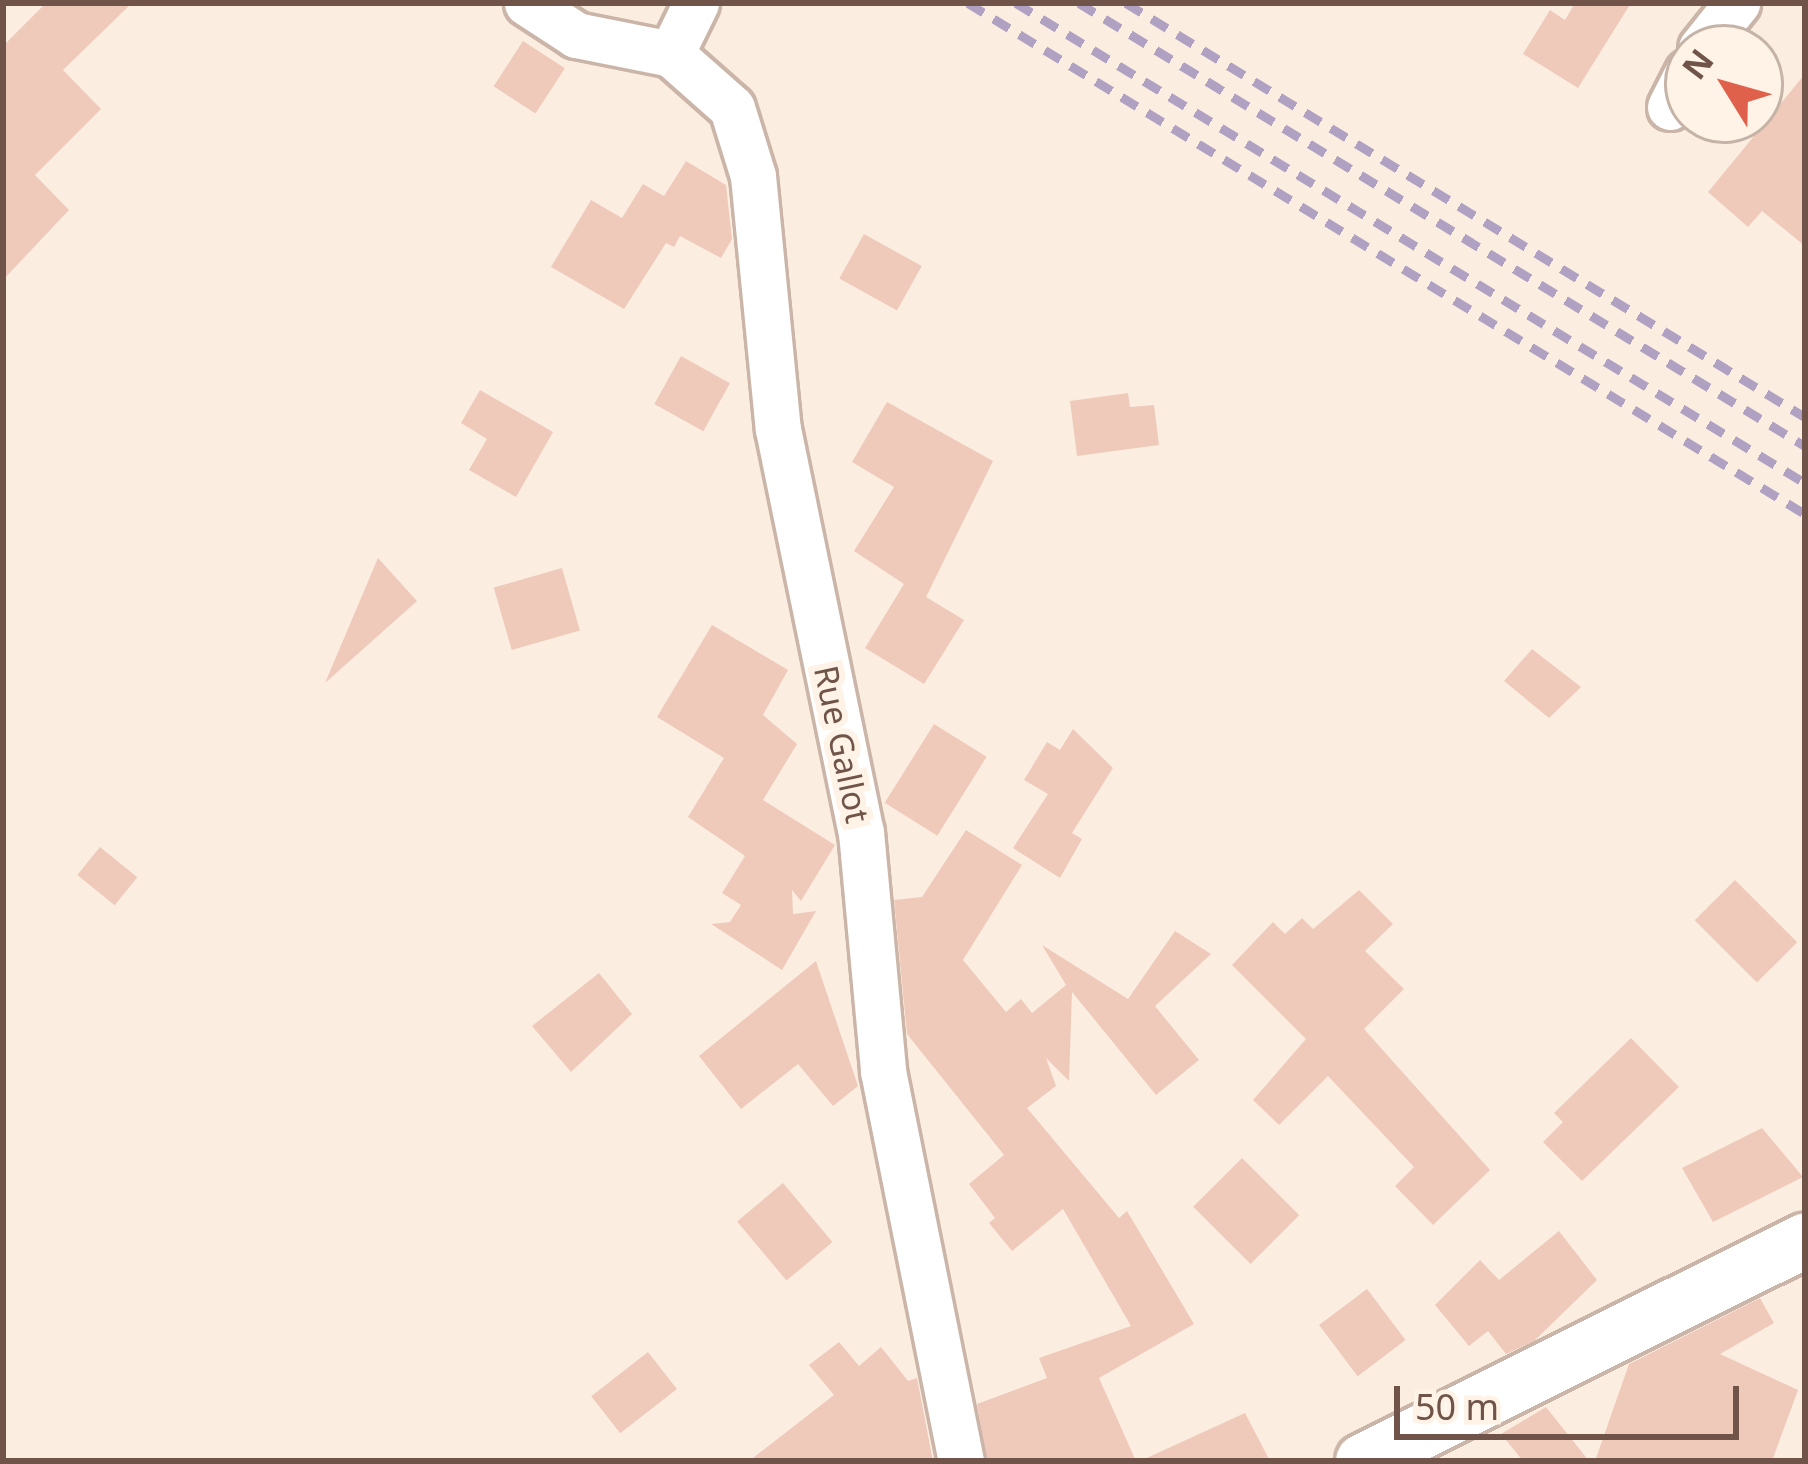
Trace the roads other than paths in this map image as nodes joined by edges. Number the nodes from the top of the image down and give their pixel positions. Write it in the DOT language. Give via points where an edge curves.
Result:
graph roads {
  1 [pos="527,3"];
  2 [pos="696,3"];
  3 [pos="671,54"];
  4 [pos="1805,1241"];
  5 [pos="961,1461"];
  6 [pos="1363,1461"];
  1 -- 3 [label="street" via="576,35"];
  2 -- 3 [label="street"];
  3 -- 5 [label="street, Rue Gallot" via="732,108 753,176 778,429 861,832 883,1071"];
  4 -- 6 [label="street"];
}
